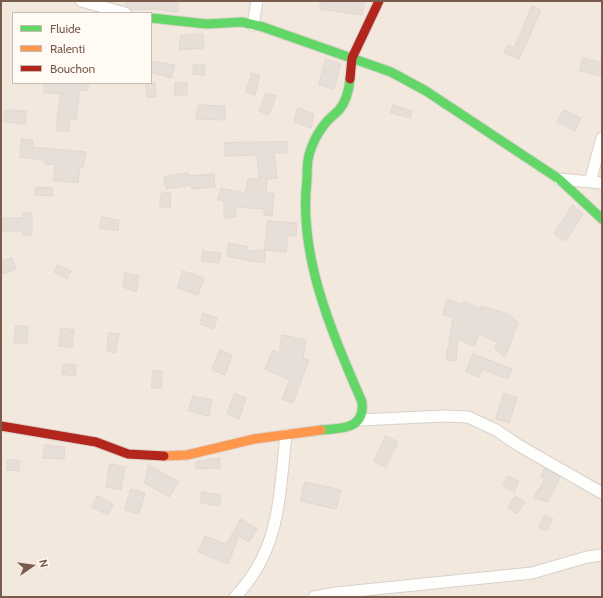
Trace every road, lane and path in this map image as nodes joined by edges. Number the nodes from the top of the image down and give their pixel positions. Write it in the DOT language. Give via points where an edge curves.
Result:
graph roads {
  1 [pos="81,1"];
  2 [pos="257,1"];
  3 [pos="379,1"];
  4 [pos="121,12"];
  5 [pos="152,18"];
  6 [pos="253,25"];
  7 [pos="352,58"];
  8 [pos="602,138"];
  9 [pos="559,179"];
  10 [pos="590,182"];
  11 [pos="602,183"];
  12 [pos="602,219"];
  13 [pos="360,420"];
  14 [pos="1,426"];
  15 [pos="286,434"];
  16 [pos="602,493"];
  17 [pos="602,555"];
  18 [pos="235,597"];
  19 [pos="314,597"];
  1 -- 4 [label="street"];
  2 -- 6 [label="street"];
  3 -- 7 [label="street"];
  5 -- 6 [label="street" via="207,24 242,22"];
  6 -- 7 [label="street"];
  7 -- 9 [label="street" via="391,72 426,91"];
  7 -- 13 [label="street" via="349,92 340,109 324,124 314,140 309,156 305,193 306,230 312,263 331,329 362,402 364,411"];
  8 -- 10 [label="street"];
  9 -- 10 [label="street"];
  9 -- 12 [label="street"];
  10 -- 11 [label="street"];
  13 -- 15 [label="street" via="352,426"];
  13 -- 16 [label="street" via="468,417 496,430"];
  14 -- 15 [label="street" via="96,442 128,454 152,456 187,455"];
  15 -- 18 [label="street" via="277,519 264,557"];
  17 -- 19 [label="street" via="532,572"];
}
